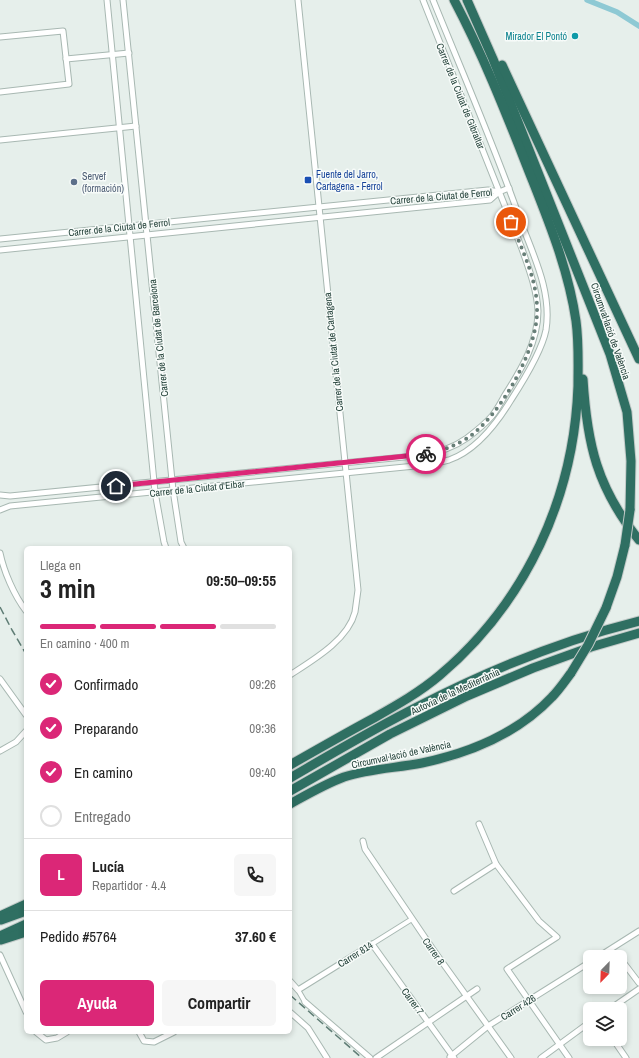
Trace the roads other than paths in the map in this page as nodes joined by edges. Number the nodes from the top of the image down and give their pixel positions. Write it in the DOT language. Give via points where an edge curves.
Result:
graph roads {
  1 [pos="107,0"];
  2 [pos="123,0"];
  3 [pos="298,0"];
  4 [pos="423,0"];
  5 [pos="433,0"];
  6 [pos="454,0"];
  7 [pos="467,0"];
  8 [pos="472,9"];
  9 [pos="0,37"];
  10 [pos="129,53"];
  11 [pos="112,55"];
  12 [pos="66,59"];
  13 [pos="0,92"];
  14 [pos="136,126"];
  15 [pos="119,128"];
  16 [pos="0,140"];
  17 [pos="509,188"];
  18 [pos="500,192"];
  19 [pos="319,207"];
  20 [pos="320,217"];
  21 [pos="146,224"];
  22 [pos="129,226"];
  23 [pos="147,235"];
  24 [pos="130,237"];
  25 [pos="0,239"];
  26 [pos="0,250"];
  27 [pos="579,358"];
  28 [pos="639,359"];
  29 [pos="345,462"];
  30 [pos="346,473"];
  31 [pos="172,480"];
  32 [pos="154,482"];
  33 [pos="173,490"];
  34 [pos="155,492"];
  35 [pos="0,495"];
  36 [pos="0,510"];
  37 [pos="639,540"];
  38 [pos="165,546"];
  39 [pos="183,546"];
  40 [pos="0,553"];
  41 [pos="24,608"];
  42 [pos="639,621"];
  43 [pos="639,633"];
  44 [pos="292,674"];
  45 [pos="0,679"];
  46 [pos="24,712"];
  47 [pos="24,733"];
  48 [pos="0,751"];
  49 [pos="292,764"];
  50 [pos="292,777"];
  51 [pos="292,790"];
  52 [pos="292,803"];
  53 [pos="479,824"];
  54 [pos="363,841"];
  55 [pos="496,864"];
  56 [pos="454,891"];
  57 [pos="24,905"];
  58 [pos="24,912"];
  59 [pos="0,916"];
  60 [pos="412,919"];
  61 [pos="0,920"];
  62 [pos="24,925"];
  63 [pos="639,931"];
  64 [pos="24,933"];
  65 [pos="0,936"];
  66 [pos="0,940"];
  67 [pos="372,944"];
  68 [pos="612,948"];
  69 [pos="609,950"];
  70 [pos="0,955"];
  71 [pos="583,966"];
  72 [pos="627,967"];
  73 [pos="292,983"];
  74 [pos="639,983"];
  75 [pos="477,989"];
  76 [pos="639,989"];
  77 [pos="298,990"];
  78 [pos="466,996"];
  79 [pos="530,1000"];
  80 [pos="306,1002"];
  81 [pos="620,1002"];
  82 [pos="24,1008"];
  83 [pos="292,1014"];
  84 [pos="428,1022"];
  85 [pos="488,1026"];
  86 [pos="583,1027"];
  87 [pos="38,1034"];
  88 [pos="64,1034"];
  89 [pos="140,1034"];
  90 [pos="170,1034"];
  91 [pos="560,1044"];
  92 [pos="618,1046"];
  93 [pos="452,1057"];
  94 [pos="327,1058"];
  95 [pos="370,1058"];
  96 [pos="376,1058"];
  97 [pos="511,1058"];
  98 [pos="541,1058"];
  99 [pos="569,1058"];
  100 [pos="626,1058"];
  1 -- 11 [label="street, Carrer de la Ciutat de Barcelona"];
  2 -- 10 [label="street, Carrer de la Ciutat de Barcelona"];
  3 -- 19 [label="street, Carrer de la Ciutat de Cartagena"];
  4 -- 18 [label="street, Carrer de la Ciutat de Gibraltar"];
  5 -- 17 [label="street, Carrer de la Ciutat de Gibraltar"];
  6 -- 27 [label="highway" via="488,68 548,220 568,283 576,322"];
  7 -- 8 [label="highway, Circumval·lació de València"];
  8 -- 28 [label="highway" via="481,21"];
  8 -- 52 [label="highway, Circumval·lació de València, bridge" via="610,354 627,412 631,461 630,510 625,545 606,608 588,645 552,697 525,721 472,749 447,757 344,777 321,786"];
  9 -- 12 [label="street" via="63,31"];
  10 -- 11 [label="street"];
  10 -- 14 [label="street, Carrer de la Ciutat de Barcelona"];
  11 -- 12 [label="street"];
  11 -- 15 [label="street, Carrer de la Ciutat de Barcelona"];
  12 -- 13 [label="street" via="69,84"];
  14 -- 15 [label="street"];
  14 -- 21 [label="street, Carrer de la Ciutat de Barcelona"];
  15 -- 16 [label="street"];
  15 -- 22 [label="street, Carrer de la Ciutat de Barcelona"];
  17 -- 18 [label="street"];
  17 -- 30 [label="street, Carrer de la Ciutat de Gibraltar" via="545,290 547,313 546,331 525,378 499,420 474,445 450,460"];
  18 -- 19 [label="street, Carrer de la Ciutat de Ferrol" via="488,190"];
  18 -- 20 [label="street, Carrer de la Ciutat de Ferrol" via="490,200"];
  18 -- 29 [label="street, Carrer de la Ciutat de Gibraltar" via="536,292 536,328 518,374 492,416 467,438 445,450"];
  19 -- 20 [label="street, Carrer de la Ciutat de Cartagena"];
  19 -- 21 [label="street, Carrer de la Ciutat de Ferrol"];
  20 -- 23 [label="street, Carrer de la Ciutat de Ferrol"];
  20 -- 29 [label="street, Carrer de la Ciutat de Cartagena"];
  21 -- 22 [label="street, Carrer de la Ciutat de Ferrol"];
  21 -- 23 [label="street, Carrer de la Ciutat de Barcelona"];
  22 -- 24 [label="street, Carrer de la Ciutat de Barcelona"];
  22 -- 25 [label="street, Carrer de la Ciutat de Ferrol"];
  23 -- 24 [label="street, Carrer de la Ciutat de Ferrol"];
  23 -- 31 [label="street, Carrer de la Ciutat de Barcelona"];
  24 -- 26 [label="street, Carrer de la Ciutat de Ferrol"];
  24 -- 32 [label="street, Carrer de la Ciutat de Barcelona"];
  27 -- 37 [label="highway" via="583,371 586,415 594,457 609,496"];
  27 -- 49 [label="highway" via="577,411 568,467 555,512 532,562 510,600 480,638 440,676 414,695"];
  29 -- 30 [label="street, Carrer de la Ciutat de Cartagena"];
  29 -- 31 [label="street, Carrer de la Ciutat d'Eibar"];
  30 -- 33 [label="street, Carrer de la Ciutat d'Eibar"];
  30 -- 44 [label="street, Carrer de la Ciutat de Cartagena" via="358,590 355,612 338,640"];
  31 -- 32 [label="street, Carrer de la Ciutat d'Eibar"];
  31 -- 33 [label="street, Carrer de la Ciutat de Barcelona"];
  32 -- 34 [label="street, Carrer de la Ciutat de Barcelona"];
  32 -- 35 [label="street, Carrer de la Ciutat d'Eibar"];
  33 -- 34 [label="street, Carrer de la Ciutat d'Eibar"];
  33 -- 39 [label="street, Carrer de la Ciutat de Barcelona"];
  34 -- 36 [label="street, Carrer de la Ciutat d'Eibar" via="10,506"];
  34 -- 38 [label="street, Carrer de la Ciutat de Barcelona"];
  40 -- 41 [label="street" via="2,563"];
  42 -- 50 [label="highway, Autovia de la Mediterrània" via="557,646 466,684 386,723"];
  43 -- 51 [label="highway, Autovia de la Mediterrània" via="547,663 467,696 390,734"];
  45 -- 46 [label="street"];
  47 -- 48 [label="street" via="16,742"];
  53 -- 55 [label="street"];
  54 -- 60 [label="street, Carrer 8" via="364,849"];
  55 -- 56 [label="street"];
  55 -- 79 [label="street" via="539,920 557,937 507,969"];
  57 -- 59 [label="highway"];
  58 -- 61 [label="highway"];
  60 -- 67 [label="street, Carrer 814"];
  60 -- 78 [label="street, Carrer 8"];
  62 -- 65 [label="highway"];
  63 -- 68 [label="street"];
  64 -- 66 [label="highway"];
  67 -- 77 [label="street, Carrer 814"];
  67 -- 84 [label="street, Carrer 7"];
  68 -- 69 [label="street"];
  70 -- 82 [label="street"];
  71 -- 79 [label="street, Carrer 426"];
  72 -- 74 [label="street"];
  73 -- 77 [label="street"];
  75 -- 78 [label="street"];
  76 -- 81 [label="street"];
  77 -- 80 [label="street"];
  78 -- 84 [label="street"];
  78 -- 85 [label="street, Carrer 8"];
  79 -- 85 [label="street, Carrer 426"];
  79 -- 91 [label="street"];
  80 -- 95 [label="street"];
  83 -- 94 [label="street" via="308,1028"];
  84 -- 93 [label="street, Carrer 7"];
  84 -- 96 [label="street"];
  85 -- 93 [label="street, Carrer 426"];
  85 -- 97 [label="street, Carrer 8"];
  86 -- 91 [label="street"];
  87 -- 88 [label="street" via="46,1040"];
  89 -- 90 [label="street" via="144,1041 154,1042"];
  91 -- 98 [label="street"];
  91 -- 99 [label="street"];
  92 -- 100 [label="street"];
}
